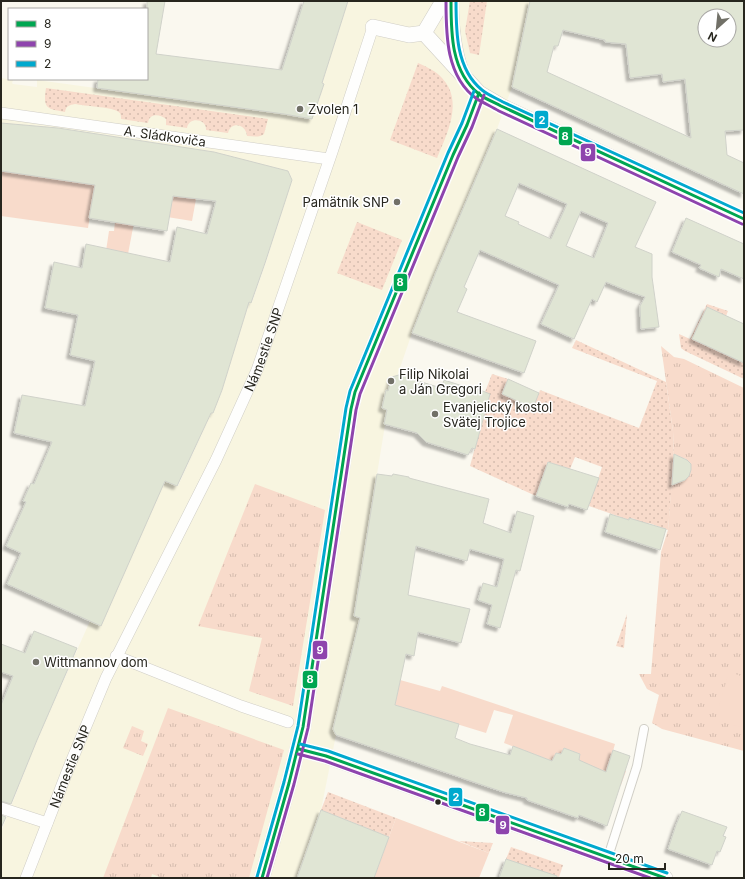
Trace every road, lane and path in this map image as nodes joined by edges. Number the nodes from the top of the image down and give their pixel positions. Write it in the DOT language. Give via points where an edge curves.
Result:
graph roads {
  1 [pos="443,1"];
  2 [pos="451,1"];
  3 [pos="373,27"];
  4 [pos="424,33"];
  5 [pos="462,76"];
  6 [pos="479,94"];
  7 [pos="1,113"];
  8 [pos="330,159"];
  9 [pos="744,219"];
  10 [pos="116,656"];
  11 [pos="288,722"];
  12 [pos="644,729"];
  13 [pos="299,749"];
  14 [pos="1,808"];
  15 [pos="47,823"];
  16 [pos="608,857"];
  17 [pos="26,878"];
  18 [pos="262,878"];
  19 [pos="665,878"];
  1 -- 4 [label="street"];
  2 -- 5 [label="street" via="451,28"];
  3 -- 4 [label="street" via="410,35"];
  3 -- 8 [label="street, Námestie SNP"];
  4 -- 5 [label="street"];
  5 -- 6 [label="street"];
  6 -- 9 [label="street"];
  6 -- 13 [label="street" via="355,392"];
  7 -- 8 [label="street, A. Sládkoviča"];
  8 -- 10 [label="street, Námestie SNP" via="257,370 216,460"];
  10 -- 11 [label="street"];
  10 -- 15 [label="street, Námestie SNP"];
  12 -- 16 [label="lane" via="637,766"];
  13 -- 16 [label="street" via="326,756"];
  13 -- 18 [label="street"];
  14 -- 15 [label="street"];
  15 -- 17 [label="street, Námestie SNP"];
  16 -- 19 [label="street"];
}
